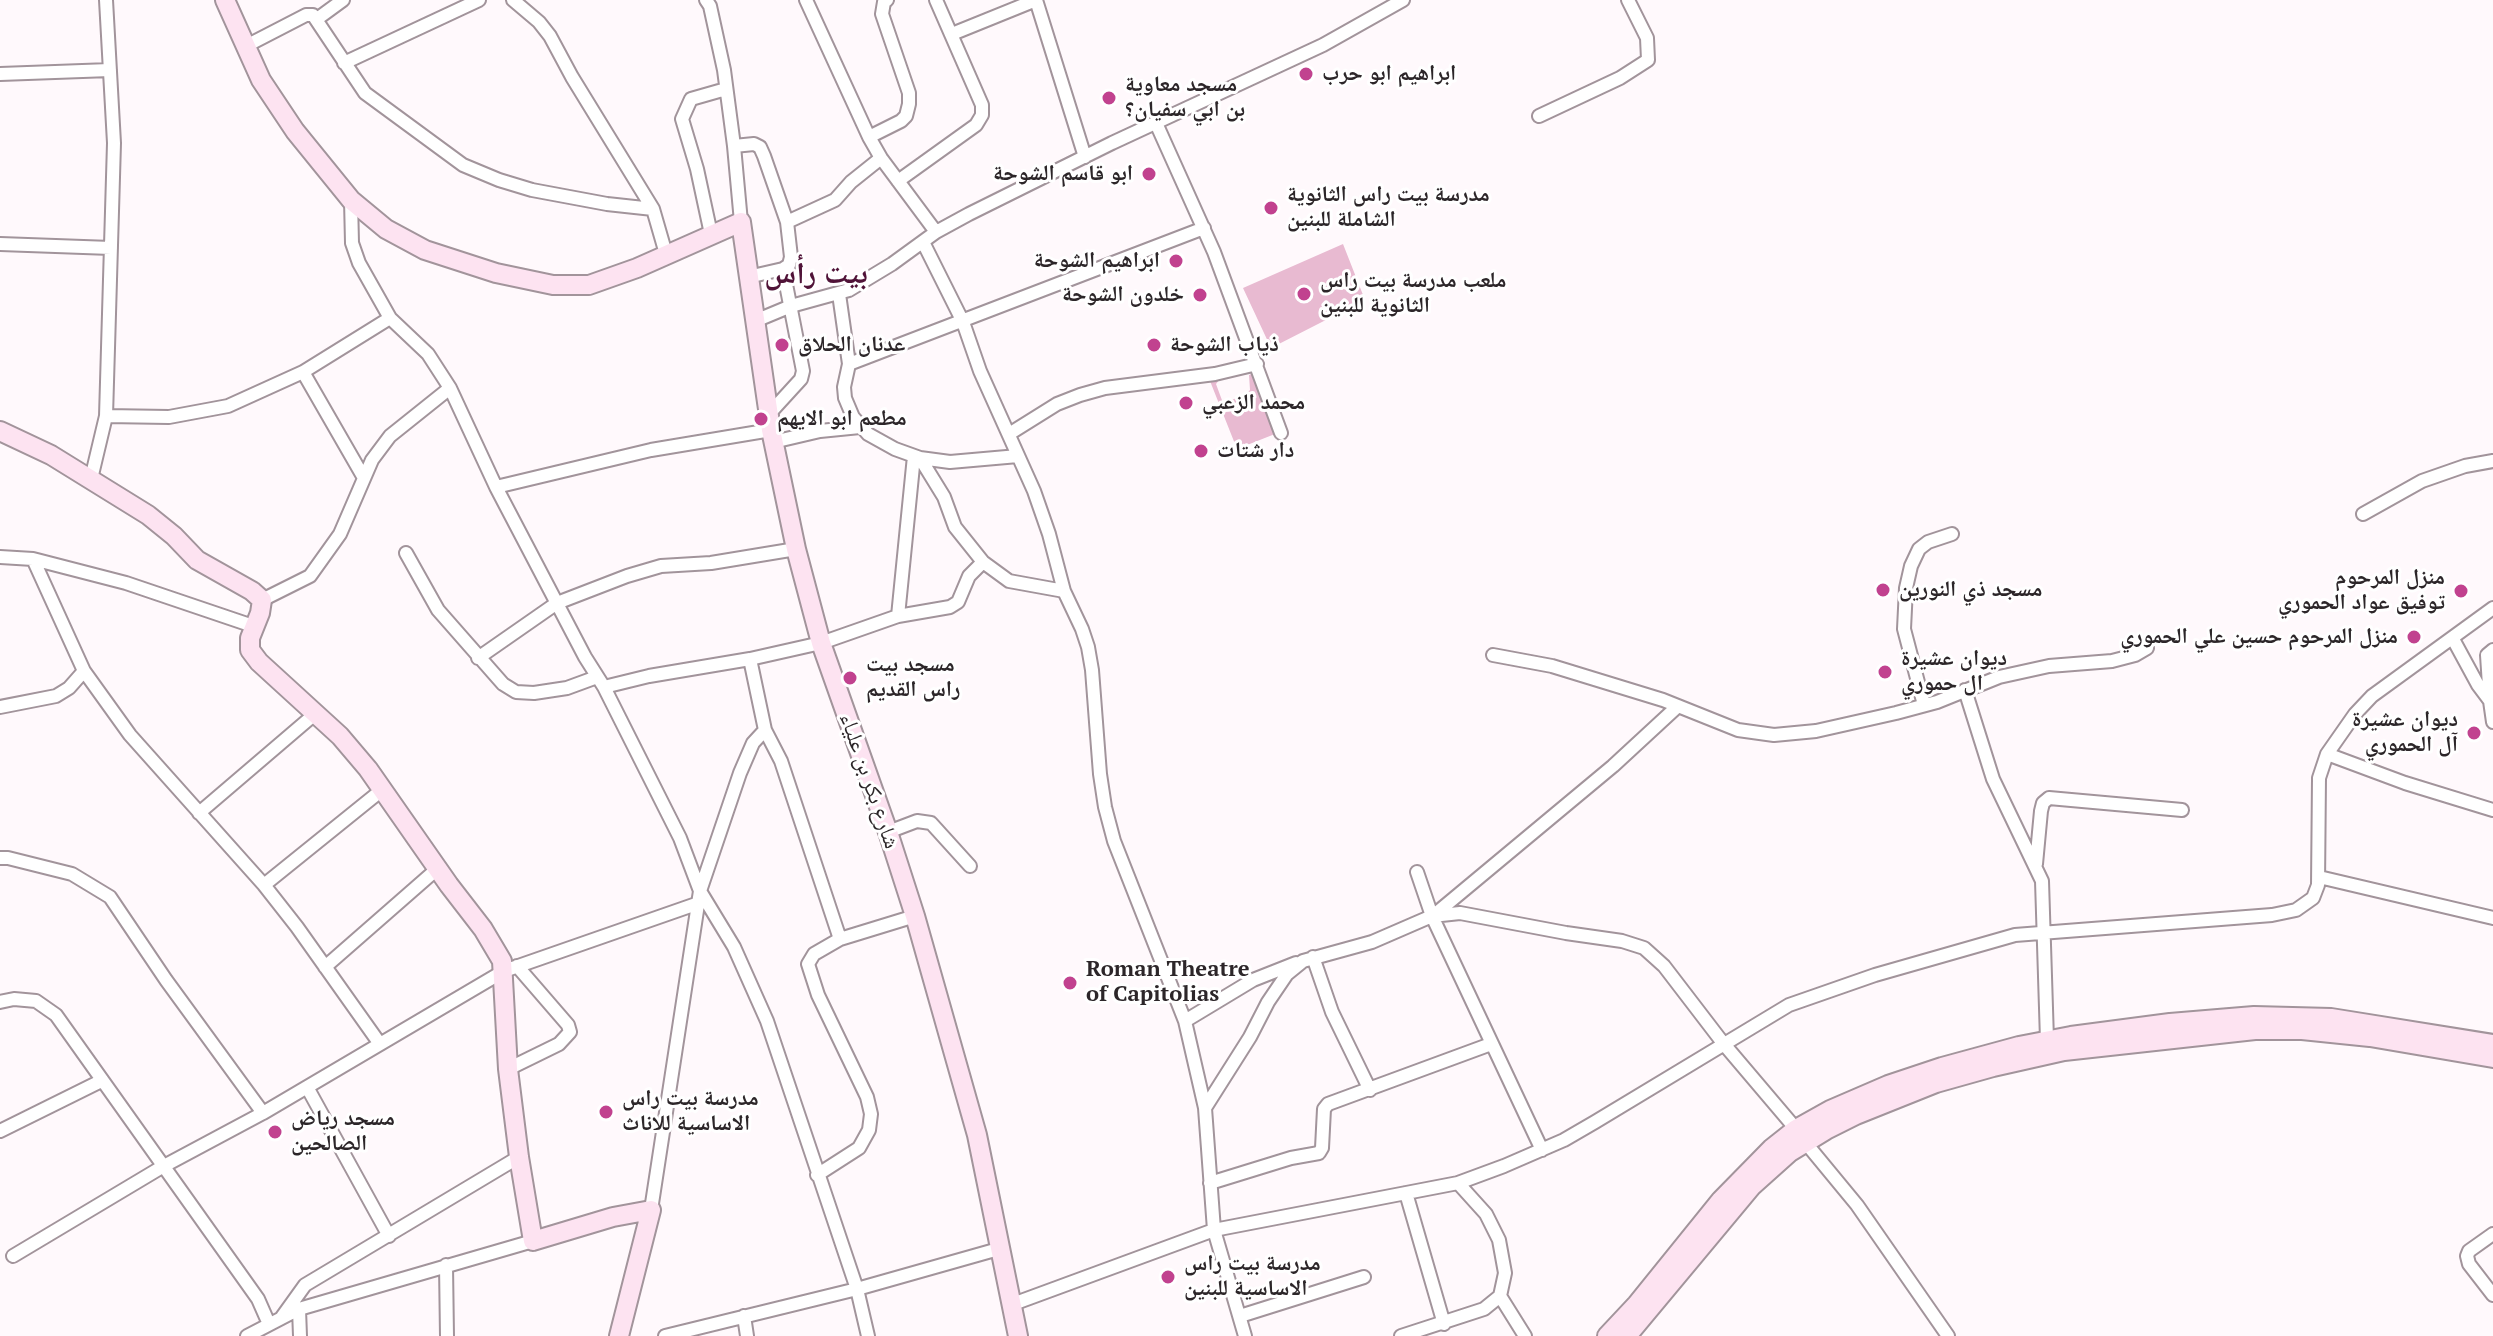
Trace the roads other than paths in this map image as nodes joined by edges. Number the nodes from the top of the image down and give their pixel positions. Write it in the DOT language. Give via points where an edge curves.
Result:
graph roads {
  1 [pos="106,0"];
  2 [pos="225,0"];
  3 [pos="343,0"];
  4 [pos="479,0"];
  5 [pos="513,0"];
  6 [pos="706,0"];
  7 [pos="806,0"];
  8 [pos="887,0"];
  9 [pos="936,0"];
  10 [pos="1036,0"];
  11 [pos="1403,0"];
  12 [pos="1628,0"];
  13 [pos="317,19"];
  14 [pos="952,34"];
  15 [pos="246,46"];
  16 [pos="344,63"];
  17 [pos="110,70"];
  18 [pos="0,74"];
  19 [pos="726,89"];
  20 [pos="1539,116"];
  21 [pos="1156,123"];
  22 [pos="869,137"];
  23 [pos="734,146"];
  24 [pos="1085,157"];
  25 [pos="881,158"];
  26 [pos="898,181"];
  27 [pos="351,200"];
  28 [pos="653,209"];
  29 [pos="741,222"];
  30 [pos="787,222"];
  31 [pos="1204,228"];
  32 [pos="936,232"];
  33 [pos="711,234"];
  34 [pos="923,242"];
  35 [pos="0,244"];
  36 [pos="111,248"];
  37 [pos="666,254"];
  38 [pos="783,269"];
  39 [pos="748,277"];
  40 [pos="839,294"];
  41 [pos="791,306"];
  42 [pos="390,318"];
  43 [pos="755,321"];
  44 [pos="963,322"];
  45 [pos="849,364"];
  46 [pos="1257,364"];
  47 [pos="303,372"];
  48 [pos="450,388"];
  49 [pos="106,416"];
  50 [pos="860,427"];
  51 [pos="771,429"];
  52 [pos="0,431"];
  53 [pos="1281,433"];
  54 [pos="1009,434"];
  55 [pos="1018,456"];
  56 [pos="917,457"];
  57 [pos="2493,461"];
  58 [pos="364,478"];
  59 [pos="91,479"];
  60 [pos="496,487"];
  61 [pos="2363,514"];
  62 [pos="1952,534"];
  63 [pos="796,549"];
  64 [pos="406,553"];
  65 [pos="0,557"];
  66 [pos="33,559"];
  67 [pos="983,562"];
  68 [pos="1064,591"];
  69 [pos="262,600"];
  70 [pos="557,603"];
  71 [pos="2493,608"];
  72 [pos="898,616"];
  73 [pos="2487,620"];
  74 [pos="253,626"];
  75 [pos="2453,639"];
  76 [pos="821,643"];
  77 [pos="2147,648"];
  78 [pos="2493,650"];
  79 [pos="1493,655"];
  80 [pos="478,658"];
  81 [pos="750,659"];
  82 [pos="84,671"];
  83 [pos="601,682"];
  84 [pos="1965,690"];
  85 [pos="2490,701"];
  86 [pos="1924,705"];
  87 [pos="1678,706"];
  88 [pos="0,707"];
  89 [pos="316,713"];
  90 [pos="2493,722"];
  91 [pos="765,730"];
  92 [pos="2327,754"];
  93 [pos="383,789"];
  94 [pos="2493,807"];
  95 [pos="2182,810"];
  96 [pos="199,813"];
  97 [pos="2493,818"];
  98 [pos="888,832"];
  99 [pos="0,858"];
  100 [pos="2036,864"];
  101 [pos="970,866"];
  102 [pos="437,869"];
  103 [pos="1417,872"];
  104 [pos="2319,877"];
  105 [pos="264,885"];
  106 [pos="700,897"];
  107 [pos="915,916"];
  108 [pos="1432,916"];
  109 [pos="2493,918"];
  110 [pos="2045,932"];
  111 [pos="840,939"];
  112 [pos="1308,959"];
  113 [pos="325,967"];
  114 [pos="511,968"];
  115 [pos="0,1002"];
  116 [pos="1185,1021"];
  117 [pos="2047,1040"];
  118 [pos="1723,1043"];
  119 [pos="380,1044"];
  120 [pos="1491,1044"];
  121 [pos="2493,1044"];
  122 [pos="2493,1058"];
  123 [pos="508,1069"];
  124 [pos="101,1081"];
  125 [pos="307,1087"];
  126 [pos="1370,1090"];
  127 [pos="1205,1108"];
  128 [pos="263,1113"];
  129 [pos="0,1131"];
  130 [pos="1801,1135"];
  131 [pos="1542,1150"];
  132 [pos="519,1157"];
  133 [pos="162,1167"];
  134 [pos="817,1175"];
  135 [pos="1210,1183"];
  136 [pos="1458,1183"];
  137 [pos="1406,1193"];
  138 [pos="651,1210"];
  139 [pos="1214,1230"];
  140 [pos="2493,1234"];
  141 [pos="389,1236"];
  142 [pos="533,1241"];
  143 [pos="1002,1248"];
  144 [pos="13,1256"];
  145 [pos="446,1265"];
  146 [pos="1364,1277"];
  147 [pos="857,1289"];
  148 [pos="2493,1295"];
  149 [pos="1500,1296"];
  150 [pos="1013,1304"];
  151 [pos="299,1309"];
  152 [pos="744,1316"];
  153 [pos="1240,1316"];
  154 [pos="282,1317"];
  155 [pos="269,1324"];
  156 [pos="1444,1324"];
  157 [pos="247,1336"];
  158 [pos="300,1336"];
  159 [pos="447,1336"];
  160 [pos="619,1336"];
  161 [pos="665,1336"];
  162 [pos="747,1336"];
  163 [pos="868,1336"];
  164 [pos="1018,1336"];
  165 [pos="1245,1336"];
  166 [pos="1401,1336"];
  167 [pos="1525,1336"];
  168 [pos="1607,1336"];
  169 [pos="1627,1336"];
  170 [pos="1948,1336"];
  1 -- 17 [label="street"];
  2 -- 15 [label="street"];
  3 -- 13 [label="street"];
  4 -- 16 [label="street"];
  5 -- 28 [label="street" via="550,36"];
  6 -- 19 [label="street"];
  7 -- 22 [label="street"];
  8 -- 22 [label="street" via="882,7 885,25 909,104 901,121"];
  9 -- 14 [label="street"];
  10 -- 14 [label="street"];
  10 -- 24 [label="street"];
  11 -- 21 [label="street" via="1323,45"];
  12 -- 20 [label="street" via="1647,38 1648,60"];
  13 -- 15 [label="street" via="306,15"];
  13 -- 16 [label="street"];
  14 -- 26 [label="street" via="982,115 976,125"];
  15 -- 27 [label="street" via="281,113"];
  16 -- 28 [label="street" via="365,93 463,165 532,190"];
  17 -- 18 [label="street"];
  17 -- 36 [label="street"];
  19 -- 23 [label="street"];
  19 -- 33 [label="street" via="691,99 682,119"];
  21 -- 24 [label="street"];
  21 -- 31 [label="street"];
  22 -- 25 [label="street"];
  23 -- 29 [label="street"];
  23 -- 30 [label="street" via="760,147"];
  24 -- 32 [label="street"];
  25 -- 26 [label="street"];
  25 -- 30 [label="street" via="835,200"];
  26 -- 32 [label="street"];
  27 -- 37 [label="street" via="386,229 425,250 553,285 589,285"];
  27 -- 42 [label="street" via="352,243"];
  28 -- 37 [label="street"];
  29 -- 33 [label="street"];
  29 -- 39 [label="street, شارع بكر بن علياء"];
  30 -- 38 [label="street" via="791,257"];
  31 -- 44 [label="street"];
  31 -- 46 [label="street"];
  32 -- 34 [label="street"];
  33 -- 37 [label="street"];
  34 -- 40 [label="street"];
  34 -- 44 [label="street"];
  35 -- 36 [label="street"];
  36 -- 49 [label="street"];
  38 -- 39 [label="street"];
  38 -- 41 [label="street"];
  39 -- 43 [label="street, شارع بكر بن علياء"];
  40 -- 41 [label="street"];
  40 -- 45 [label="street"];
  41 -- 43 [label="street"];
  41 -- 51 [label="street" via="803,376"];
  42 -- 47 [label="street"];
  42 -- 48 [label="street" via="428,354"];
  43 -- 51 [label="street, شارع بكر بن علياء"];
  44 -- 45 [label="street"];
  44 -- 54 [label="street"];
  45 -- 50 [label="street" via="845,398"];
  46 -- 53 [label="street"];
  46 -- 54 [label="street" via="1080,395"];
  47 -- 49 [label="street" via="206,412"];
  47 -- 58 [label="street"];
  48 -- 58 [label="street" via="390,436"];
  48 -- 60 [label="street"];
  49 -- 59 [label="street"];
  50 -- 51 [label="street"];
  50 -- 56 [label="street"];
  51 -- 60 [label="street" via="651,450"];
  51 -- 63 [label="street, شارع بكر بن علياء"];
  52 -- 59 [label="street"];
  54 -- 55 [label="street"];
  55 -- 56 [label="street" via="950,462"];
  55 -- 68 [label="street" via="1049,534"];
  56 -- 67 [label="street" via="944,497 959,533"];
  56 -- 72 [label="street"];
  57 -- 61 [label="street" via="2422,481"];
  58 -- 69 [label="street" via="340,534 310,576"];
  59 -- 69 [label="street" via="155,520 197,560"];
  60 -- 70 [label="street"];
  62 -- 86 [label="street" via="1919,549 1904,601 1906,643"];
  63 -- 70 [label="street" via="661,566"];
  63 -- 76 [label="street, شارع بكر بن علياء"];
  64 -- 80 [label="street" via="438,610"];
  65 -- 66 [label="street"];
  66 -- 74 [label="street" via="126,583"];
  66 -- 82 [label="street"];
  67 -- 68 [label="street" via="1009,581"];
  67 -- 72 [label="street" via="953,606"];
  68 -- 116 [label="street" via="1082,629 1092,670 1100,774 1114,841"];
  69 -- 74 [label="street"];
  70 -- 80 [label="street"];
  70 -- 83 [label="street"];
  71 -- 73 [label="street"];
  72 -- 76 [label="street"];
  73 -- 75 [label="street"];
  74 -- 89 [label="street" via="250,650"];
  75 -- 85 [label="street"];
  75 -- 92 [label="street" via="2372,696"];
  76 -- 81 [label="street"];
  76 -- 98 [label="street, شارع بكر بن علياء"];
  77 -- 84 [label="street" via="2112,661 2022,671"];
  78 -- 85 [label="street" via="2487,655"];
  79 -- 87 [label="street" via="1552,666"];
  80 -- 83 [label="street" via="516,692"];
  81 -- 83 [label="street"];
  81 -- 91 [label="street"];
  82 -- 88 [label="street" via="56,696"];
  82 -- 96 [label="street" via="130,735"];
  83 -- 106 [label="street" via="680,838"];
  84 -- 86 [label="street"];
  84 -- 100 [label="street" via="1993,779"];
  85 -- 90 [label="street"];
  86 -- 87 [label="street" via="1816,731 1774,735 1738,730"];
  87 -- 108 [label="street"];
  89 -- 93 [label="street"];
  89 -- 96 [label="street"];
  91 -- 106 [label="street" via="740,773"];
  91 -- 111 [label="street" via="781,761"];
  92 -- 94 [label="street"];
  92 -- 104 [label="street" via="2319,778"];
  93 -- 102 [label="street"];
  93 -- 105 [label="street"];
  94 -- 97 [label="street"];
  95 -- 100 [label="street" via="2049,798 2041,811"];
  96 -- 105 [label="street"];
  98 -- 101 [label="street" via="917,821 931,823"];
  98 -- 107 [label="street, شارع بكر بن علياء"];
  99 -- 128 [label="street" via="72,874 110,897"];
  100 -- 110 [label="street"];
  102 -- 113 [label="street"];
  102 -- 114 [label="street"];
  103 -- 108 [label="street"];
  104 -- 109 [label="street"];
  104 -- 110 [label="street" via="2313,898 2286,913"];
  105 -- 113 [label="street"];
  106 -- 114 [label="street"];
  106 -- 134 [label="street" via="752,983"];
  106 -- 138 [label="street"];
  107 -- 111 [label="street"];
  107 -- 143 [label="street, شارع بكر بن علياء" via="977,1135"];
  108 -- 112 [label="street" via="1372,942"];
  108 -- 118 [label="street" via="1460,913 1638,944 1664,966"];
  108 -- 120 [label="street"];
  110 -- 117 [label="street"];
  110 -- 118 [label="street" via="1986,942 1814,995"];
  111 -- 134 [label="street" via="814,954 809,974 871,1114 859,1148"];
  112 -- 116 [label="street" via="1253,980"];
  112 -- 126 [label="street"];
  112 -- 127 [label="street" via="1287,974"];
  113 -- 119 [label="street"];
  114 -- 119 [label="street"];
  114 -- 123 [label="street"];
  114 -- 123 [label="street" via="570,1032 559,1044"];
  115 -- 124 [label="street" via="36,1001 56,1015"];
  116 -- 127 [label="street"];
  117 -- 121 [label="street" via="2221,1018 2294,1015"];
  117 -- 130 [label="street" via="1888,1085 1830,1110"];
  118 -- 130 [label="street"];
  118 -- 131 [label="street"];
  119 -- 125 [label="street"];
  120 -- 126 [label="street"];
  120 -- 131 [label="street"];
  122 -- 130 [label="street" via="2370,1037 2292,1030 2225,1033 2005,1064 1936,1083"];
  123 -- 132 [label="street"];
  124 -- 129 [label="street"];
  124 -- 133 [label="street"];
  125 -- 128 [label="street"];
  125 -- 141 [label="street"];
  126 -- 135 [label="street" via="1328,1104 1319,1153"];
  127 -- 135 [label="street"];
  128 -- 133 [label="street"];
  130 -- 168 [label="street" via="1772,1148 1737,1182"];
  130 -- 169 [label="street"];
  130 -- 170 [label="street"];
  131 -- 136 [label="street"];
  132 -- 141 [label="street"];
  132 -- 142 [label="street"];
  133 -- 144 [label="street"];
  133 -- 155 [label="street" via="258,1299"];
  134 -- 147 [label="street"];
  135 -- 139 [label="street"];
  136 -- 137 [label="street"];
  136 -- 149 [label="street" via="1486,1214 1499,1240 1505,1273"];
  137 -- 139 [label="street"];
  137 -- 156 [label="street"];
  138 -- 142 [label="street"];
  138 -- 160 [label="street"];
  139 -- 150 [label="street"];
  139 -- 153 [label="street"];
  140 -- 148 [label="street" via="2467,1256"];
  141 -- 154 [label="street" via="305,1285"];
  142 -- 145 [label="street"];
  143 -- 147 [label="street"];
  143 -- 150 [label="street, شارع بكر بن علياء"];
  145 -- 151 [label="street"];
  145 -- 159 [label="street"];
  146 -- 153 [label="street"];
  147 -- 152 [label="street"];
  147 -- 163 [label="street"];
  149 -- 156 [label="street" via="1484,1309"];
  149 -- 167 [label="street"];
  150 -- 164 [label="street, شارع بكر بن علياء"];
  151 -- 154 [label="street"];
  151 -- 158 [label="street"];
  152 -- 161 [label="street"];
  152 -- 162 [label="street"];
  153 -- 165 [label="street"];
  154 -- 155 [label="street"];
  155 -- 157 [label="street"];
  156 -- 166 [label="street"];
}
